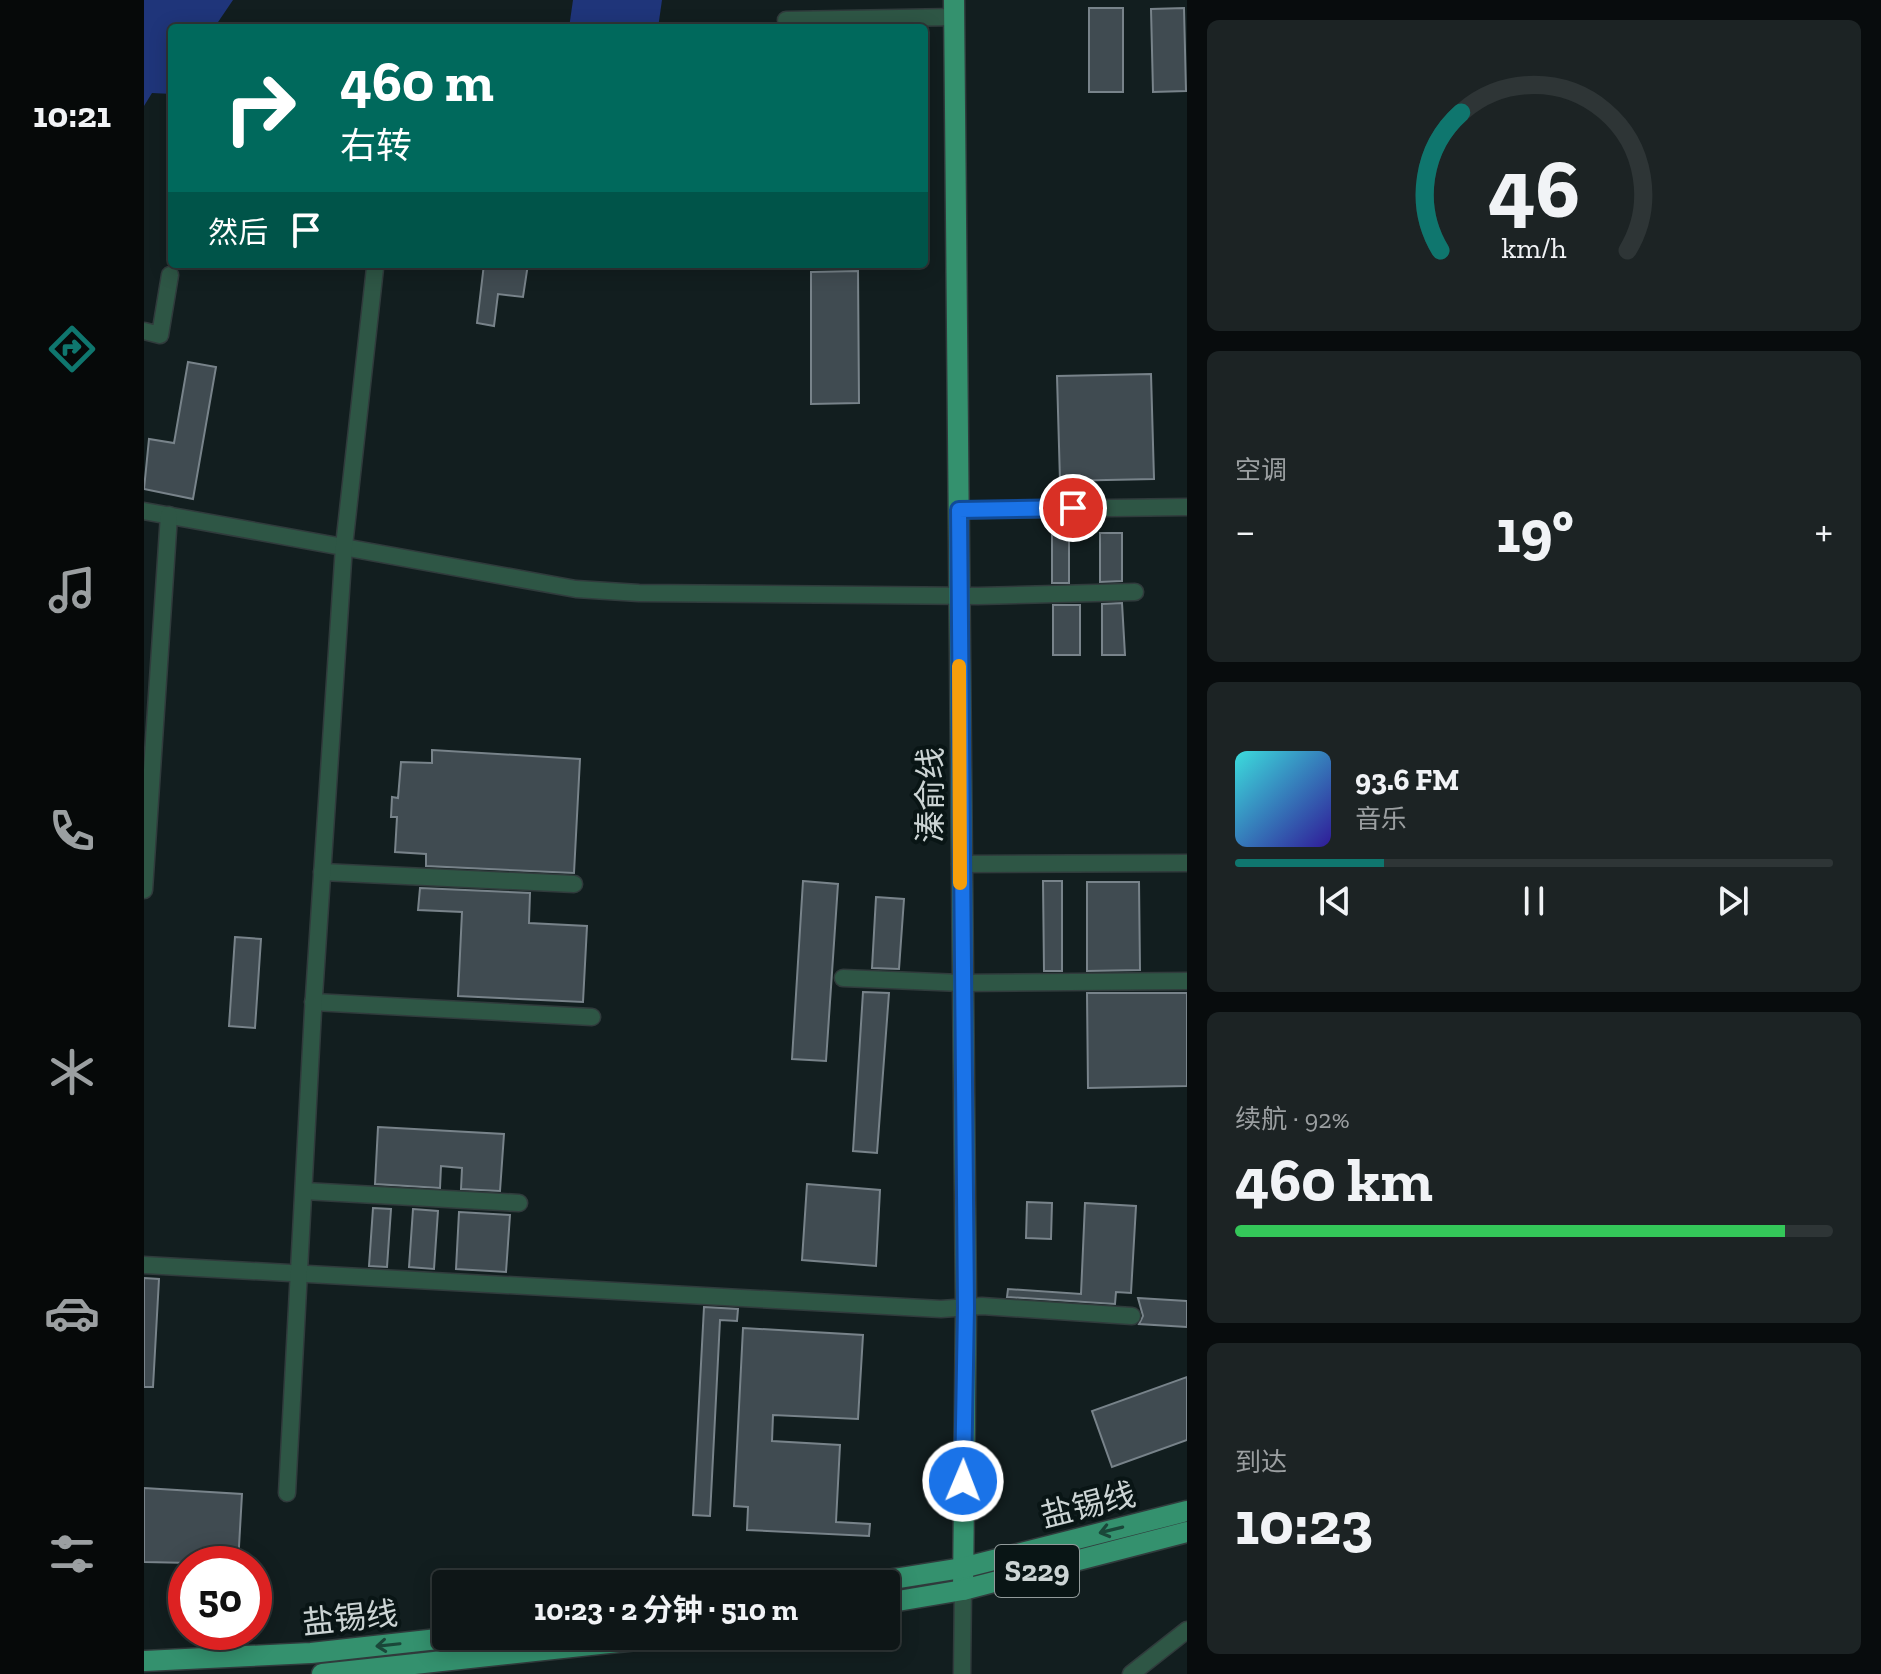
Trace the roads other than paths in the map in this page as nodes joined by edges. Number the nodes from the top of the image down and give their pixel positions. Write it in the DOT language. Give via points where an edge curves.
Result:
graph roads {
  1 [pos="954,8"];
  2 [pos="786,20"];
  3 [pos="375,268"];
  4 [pos="170,275"];
  5 [pos="144,333"];
  6 [pos="1187,507"];
  7 [pos="959,510"];
  8 [pos="144,511"];
  9 [pos="169,515"];
  10 [pos="344,546"];
  11 [pos="1135,592"];
  12 [pos="959,593"];
  13 [pos="1187,863"];
  14 [pos="960,864"];
  15 [pos="322,872"];
  16 [pos="574,884"];
  17 [pos="144,890"];
  18 [pos="843,978"];
  19 [pos="1187,981"];
  20 [pos="961,983"];
  21 [pos="313,1002"];
  22 [pos="592,1017"];
  23 [pos="304,1191"];
  24 [pos="519,1203"];
  25 [pos="144,1265"];
  26 [pos="300,1274"];
  27 [pos="966,1308"];
  28 [pos="1132,1316"];
  29 [pos="287,1493"];
  30 [pos="1187,1511"];
  31 [pos="1187,1532"];
  32 [pos="962,1568"];
  33 [pos="900,1578"];
  34 [pos="963,1590"];
  35 [pos="900,1601"];
  36 [pos="1187,1630"];
  37 [pos="432,1640"];
  38 [pos="544,1650"];
  39 [pos="144,1661"];
  40 [pos="322,1674"];
  41 [pos="962,1674"];
  42 [pos="1131,1674"];
  1 -- 2 [label="street"];
  1 -- 7 [label="main road, 溱俞线"];
  3 -- 10 [label="street"];
  4 -- 5 [label="street" via="160,335"];
  6 -- 7 [label="street"];
  7 -- 12 [label="main road, 溱俞线"];
  8 -- 9 [label="street"];
  9 -- 10 [label="street"];
  9 -- 17 [label="street"];
  10 -- 12 [label="street" via="576,589"];
  10 -- 15 [label="street"];
  11 -- 12 [label="street"];
  12 -- 14 [label="main road, 溱俞线"];
  13 -- 14 [label="street"];
  14 -- 20 [label="main road, 溱俞线"];
  15 -- 16 [label="street"];
  15 -- 21 [label="street"];
  18 -- 20 [label="street"];
  19 -- 20 [label="street"];
  20 -- 27 [label="main road, 溱俞线"];
  21 -- 22 [label="street"];
  21 -- 23 [label="street"];
  23 -- 24 [label="street"];
  23 -- 26 [label="street"];
  25 -- 26 [label="street"];
  26 -- 27 [label="street"];
  26 -- 29 [label="street"];
  27 -- 28 [label="street"];
  27 -- 32 [label="main road, 溱俞线"];
  30 -- 32 [label="main road, 盐锡线 / S229, one-way"];
  31 -- 34 [label="main road, 盐锡线 / S229"];
  32 -- 33 [label="main road, 盐锡线 / S229"];
  32 -- 34 [label="main road, 溱俞线"];
  34 -- 35 [label="main road, 盐锡线 / S229"];
  34 -- 41 [label="street"];
  36 -- 42 [label="street"];
  37 -- 39 [label="main road, 盐锡线, one-way" via="311,1653"];
  38 -- 40 [label="main road, 盐锡线"];
}
